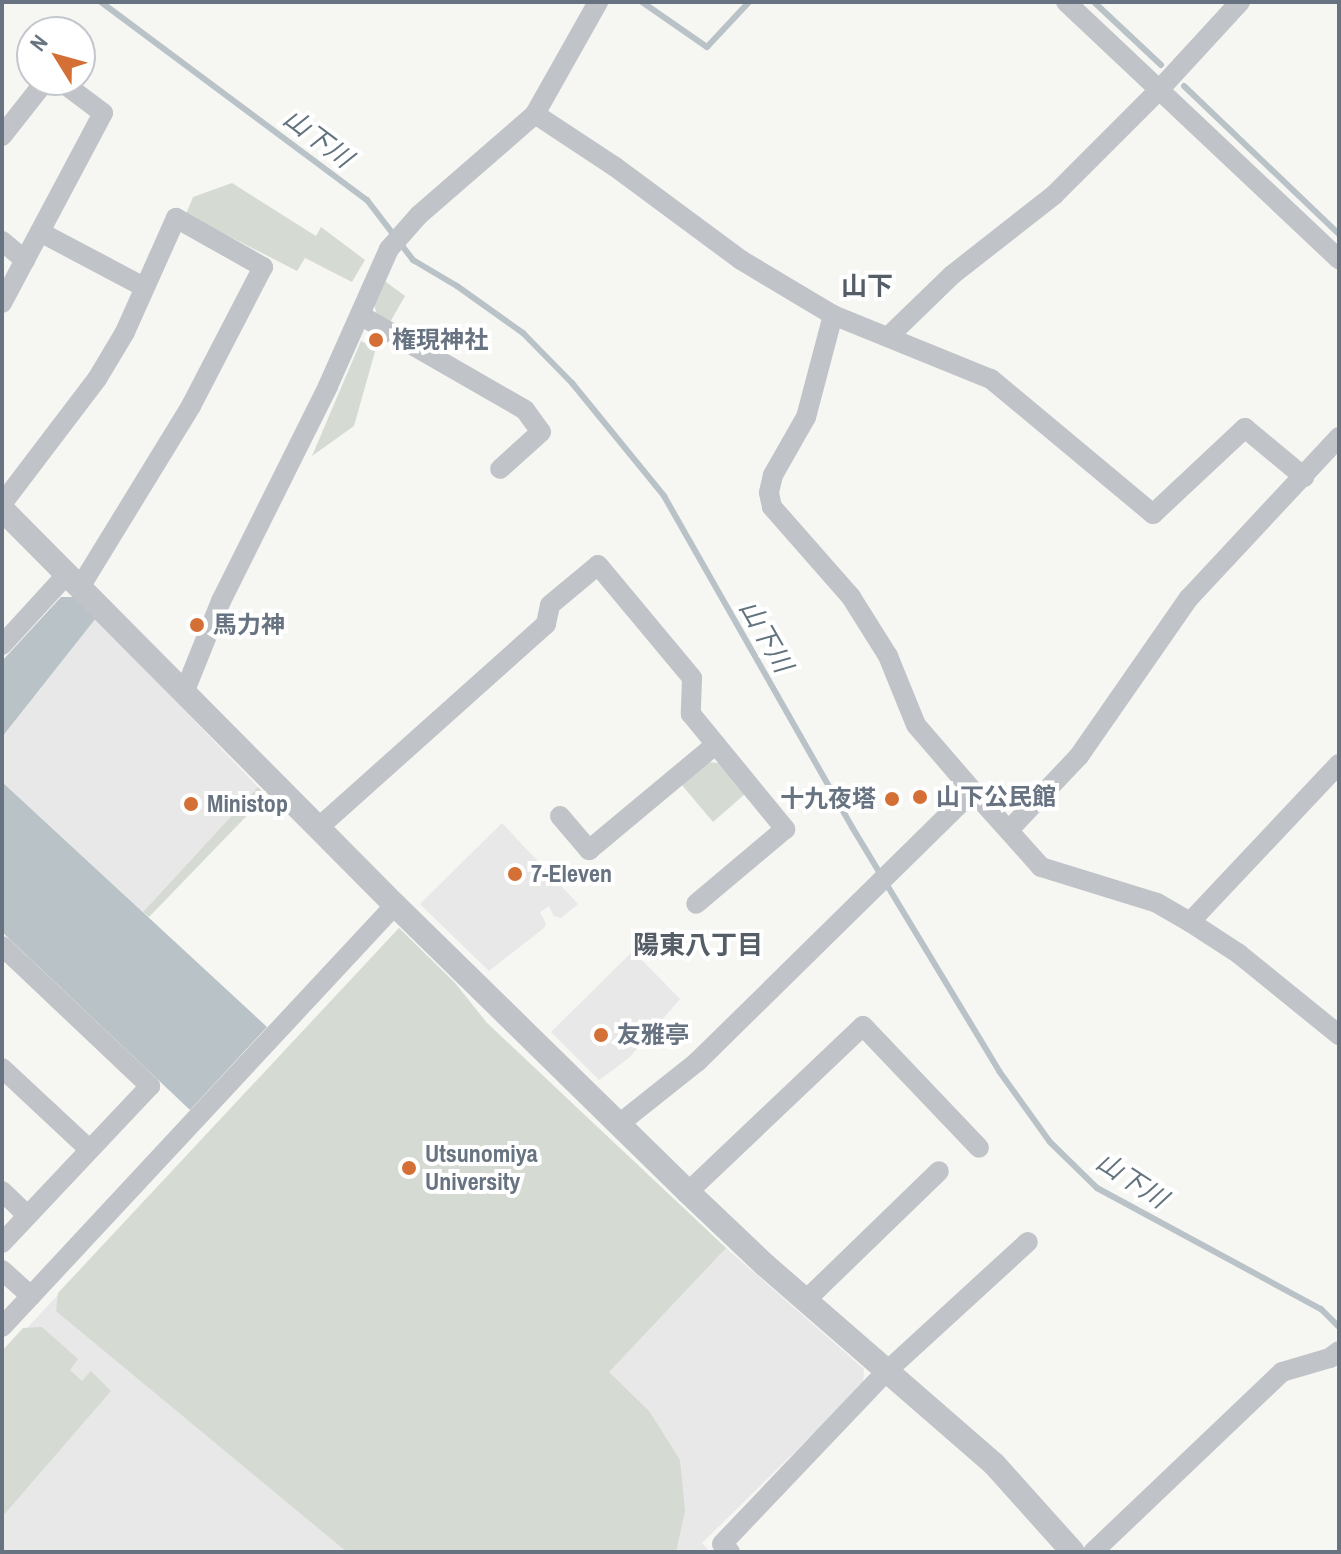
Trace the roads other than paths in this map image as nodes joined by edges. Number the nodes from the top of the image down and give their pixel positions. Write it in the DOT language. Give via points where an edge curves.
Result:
graph roads {
  1 [pos="598,2"];
  2 [pos="1066,2"];
  3 [pos="1240,2"];
  4 [pos="1159,90"];
  5 [pos="33,96"];
  6 [pos="80,96"];
  7 [pos="535,114"];
  8 [pos="2,136"];
  9 [pos="40,232"];
  10 [pos="2,241"];
  11 [pos="1339,259"];
  12 [pos="25,260"];
  13 [pos="144,287"];
  14 [pos="2,303"];
  15 [pos="360,315"];
  16 [pos="833,315"];
  17 [pos="888,337"];
  18 [pos="1339,437"];
  19 [pos="500,469"];
  20 [pos="1304,477"];
  21 [pos="2,506"];
  22 [pos="73,580"];
  23 [pos="2,645"];
  24 [pos="184,693"];
  25 [pos="716,744"];
  26 [pos="1339,764"];
  27 [pos="973,791"];
  28 [pos="560,816"];
  29 [pos="318,828"];
  30 [pos="1009,830"];
  31 [pos="696,904"];
  32 [pos="395,905"];
  33 [pos="1190,922"];
  34 [pos="2,946"];
  35 [pos="1339,1035"];
  36 [pos="2,1068"];
  37 [pos="619,1124"];
  38 [pos="979,1148"];
  39 [pos="89,1149"];
  40 [pos="939,1171"];
  41 [pos="2,1191"];
  42 [pos="688,1192"];
  43 [pos="27,1215"];
  44 [pos="1028,1242"];
  45 [pos="2,1243"];
  46 [pos="2,1270"];
  47 [pos="31,1296"];
  48 [pos="806,1300"];
  49 [pos="2,1327"];
  50 [pos="1339,1351"];
  51 [pos="887,1371"];
  52 [pos="730,1552"];
  53 [pos="1073,1552"];
  54 [pos="1093,1552"];
  1 -- 7 [label="street"];
  2 -- 4 [label="street"];
  3 -- 4 [label="street"];
  4 -- 11 [label="street"];
  4 -- 17 [label="street" via="1054,195 952,275"];
  5 -- 8 [label="street"];
  6 -- 9 [label="street" via="103,113"];
  7 -- 15 [label="street" via="419,215 389,249"];
  7 -- 16 [label="street" via="741,260"];
  9 -- 12 [label="street"];
  9 -- 13 [label="street"];
  10 -- 12 [label="street"];
  12 -- 14 [label="street"];
  13 -- 21 [label="street" via="97,379"];
  13 -- 22 [label="street" via="176,218 263,267 191,406"];
  15 -- 19 [label="street" via="525,410 541,432"];
  15 -- 24 [label="street" via="221,601"];
  16 -- 17 [label="street"];
  16 -- 27 [label="street" via="806,417 773,475 772,507 851,597 888,656 916,725"];
  17 -- 20 [label="street" via="991,379 1153,514 1245,428"];
  18 -- 20 [label="street"];
  20 -- 30 [label="street" via="1189,598 1079,756"];
  21 -- 22 [label="street"];
  22 -- 23 [label="street"];
  22 -- 24 [label="street"];
  24 -- 29 [label="street"];
  25 -- 28 [label="street" via="589,850"];
  25 -- 29 [label="street" via="691,714 692,678 598,565 550,605 546,624"];
  25 -- 31 [label="street" via="785,829"];
  26 -- 33 [label="street"];
  27 -- 30 [label="street"];
  27 -- 37 [label="street" via="697,1062"];
  29 -- 32 [label="street"];
  30 -- 33 [label="street" via="1041,867 1157,903"];
  32 -- 37 [label="street"];
  32 -- 47 [label="street"];
  33 -- 35 [label="street" via="1239,954"];
  34 -- 39 [label="street" via="150,1086"];
  36 -- 39 [label="street"];
  37 -- 42 [label="street"];
  38 -- 42 [label="street" via="863,1026"];
  39 -- 43 [label="street"];
  40 -- 48 [label="street"];
  41 -- 43 [label="street"];
  42 -- 48 [label="street"];
  43 -- 45 [label="street"];
  44 -- 51 [label="street"];
  46 -- 47 [label="street"];
  47 -- 49 [label="street"];
  48 -- 51 [label="street"];
  50 -- 54 [label="street" via="1282,1372"];
  51 -- 52 [label="street" via="722,1544"];
  51 -- 53 [label="street" via="994,1464"];
}
